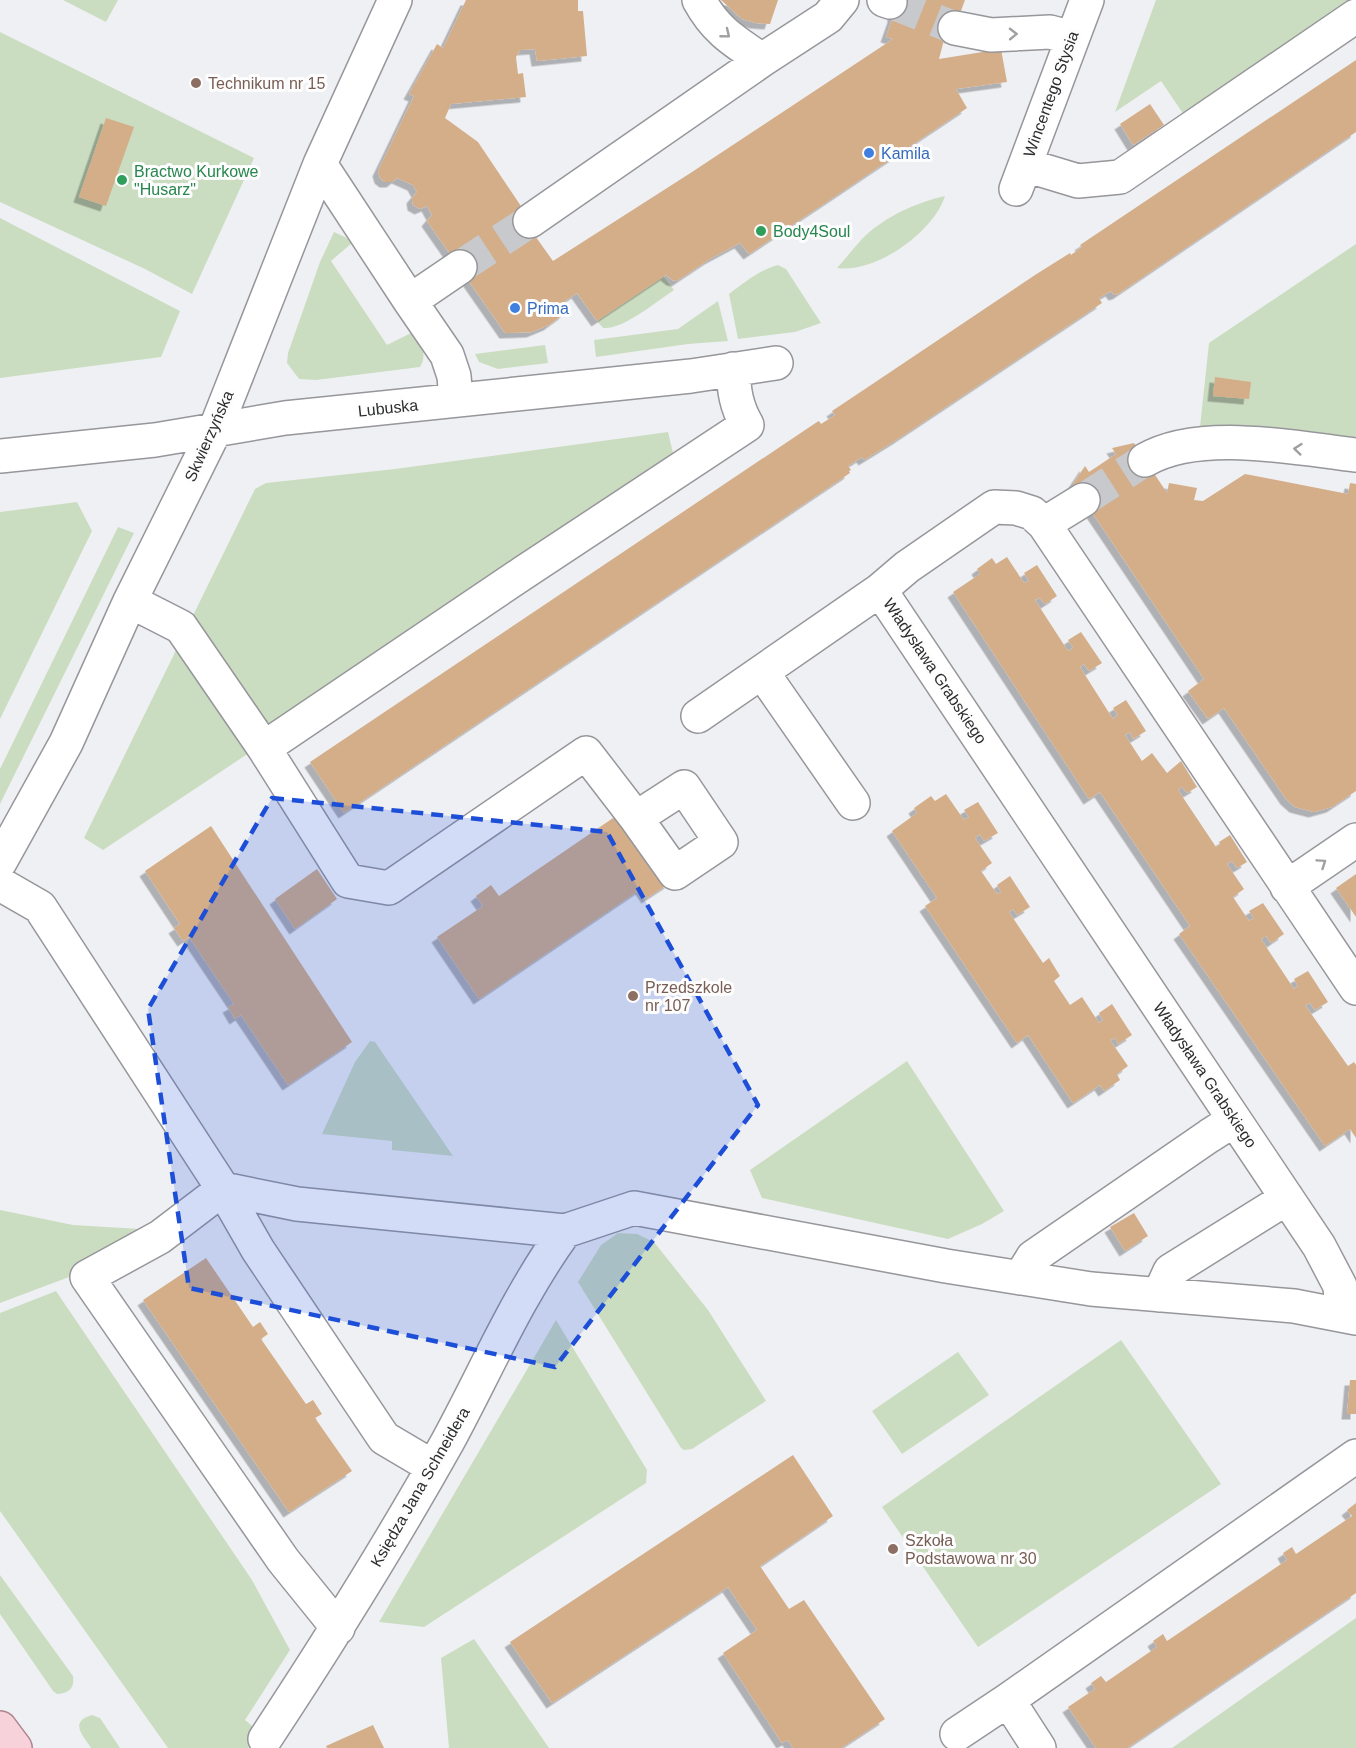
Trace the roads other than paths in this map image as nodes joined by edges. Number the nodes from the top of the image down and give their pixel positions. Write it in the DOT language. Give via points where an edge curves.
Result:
graph roads {
  1 [pos="395,0"];
  2 [pos="699,0"];
  3 [pos="842,0"];
  4 [pos="1087,0"];
  5 [pos="1356,16"];
  6 [pos="955,28"];
  7 [pos="1072,39"];
  8 [pos="762,60"];
  9 [pos="320,164"];
  10 [pos="530,220"];
  11 [pos="459,267"];
  12 [pos="410,301"];
  13 [pos="776,363"];
  14 [pos="733,369"];
  15 [pos="456,400"];
  16 [pos="215,430"];
  17 [pos="1356,454"];
  18 [pos="0,456"];
  19 [pos="1145,460"];
  20 [pos="1083,500"];
  21 [pos="1044,524"];
  22 [pos="880,590"];
  23 [pos="130,601"];
  24 [pos="762,672"];
  25 [pos="698,716"];
  26 [pos="264,748"];
  27 [pos="853,803"];
  28 [pos="636,818"];
  29 [pos="1356,840"];
  30 [pos="0,862"];
  31 [pos="0,884"];
  32 [pos="1287,887"];
  33 [pos="1356,988"];
  34 [pos="1234,1120"];
  35 [pos="223,1189"];
  36 [pos="1287,1198"];
  37 [pos="565,1231"];
  38 [pos="1020,1278"];
  39 [pos="1160,1295"];
  40 [pos="1349,1316"];
  41 [pos="1356,1456"];
  42 [pos="433,1467"];
  43 [pos="338,1628"];
  44 [pos="1008,1700"];
  45 [pos="0,1728"];
  46 [pos="957,1734"];
  47 [pos="265,1739"];
  48 [pos="15,1748"];
  49 [pos="1039,1748"];
  1 -- 9 [label="street, Skwierzyńska"];
  2 -- 8 [label="street, one-way" via="709,19 724,34"];
  3 -- 8 [label="street" via="828,17"];
  4 -- 7 [label="street, Wincentego Stysia"];
  5 -- 7 [label="street, Wincentego Stysia" via="1120,177 1078,181 1021,177"];
  6 -- 7 [label="street, one-way" via="992,35 1050,32"];
  8 -- 10 [label="street"];
  9 -- 12 [label="street"];
  9 -- 16 [label="street, Skwierzyńska"];
  11 -- 12 [label="street"];
  12 -- 15 [label="street" via="447,355"];
  13 -- 14 [label="street, Lubuska"];
  14 -- 15 [label="street, Lubuska"];
  14 -- 26 [label="street" via="738,410 747,425"];
  15 -- 16 [label="street, Lubuska" via="285,418"];
  16 -- 18 [label="street, Lubuska"];
  16 -- 23 [label="street, Skwierzyńska"];
  17 -- 19 [label="street, one-way" via="1204,442 1159,452"];
  20 -- 21 [label="street"];
  21 -- 22 [label="street, Władysława Grabskiego" via="1032,513 994,507"];
  21 -- 32 [label="street, Władysława Grabskiego"];
  22 -- 24 [label="street"];
  22 -- 34 [label="street, Władysława Grabskiego"];
  23 -- 26 [label="street" via="181,627"];
  23 -- 30 [label="street, Skwierzyńska" via="66,743"];
  24 -- 25 [label="street"];
  24 -- 27 [label="street"];
  26 -- 28 [label="street" via="348,880 389,888 586,753"];
  32 -- 29 [label="street, one-way"];
  31 -- 35 [label="street" via="40,906"];
  32 -- 33 [label="street, Władysława Grabskiego"];
  34 -- 36 [label="street, Władysława Grabskiego"];
  34 -- 38 [label="street" via="1033,1257"];
  35 -- 37 [label="street" via="297,1204"];
  35 -- 42 [label="street" via="258,1250 384,1438"];
  35 -- 43 [label="street" via="160,1237 87,1277 284,1560"];
  36 -- 39 [label="street" via="1170,1271"];
  36 -- 40 [label="street, Władysława Grabskiego" via="1319,1246 1340,1286"];
  37 -- 38 [label="street" via="634,1208"];
  37 -- 42 [label="street, Księdza Jana Schneidera" via="541,1264"];
  38 -- 39 [label="street"];
  39 -- 40 [label="street" via="1294,1306"];
  41 -- 44 [label="street"];
  42 -- 43 [label="street, Księdza Jana Schneidera"];
  43 -- 47 [label="street, Księdza Jana Schneidera"];
  44 -- 46 [label="street"];
  44 -- 49 [label="street"];
  45 -- 48 [label="main road"];
}
